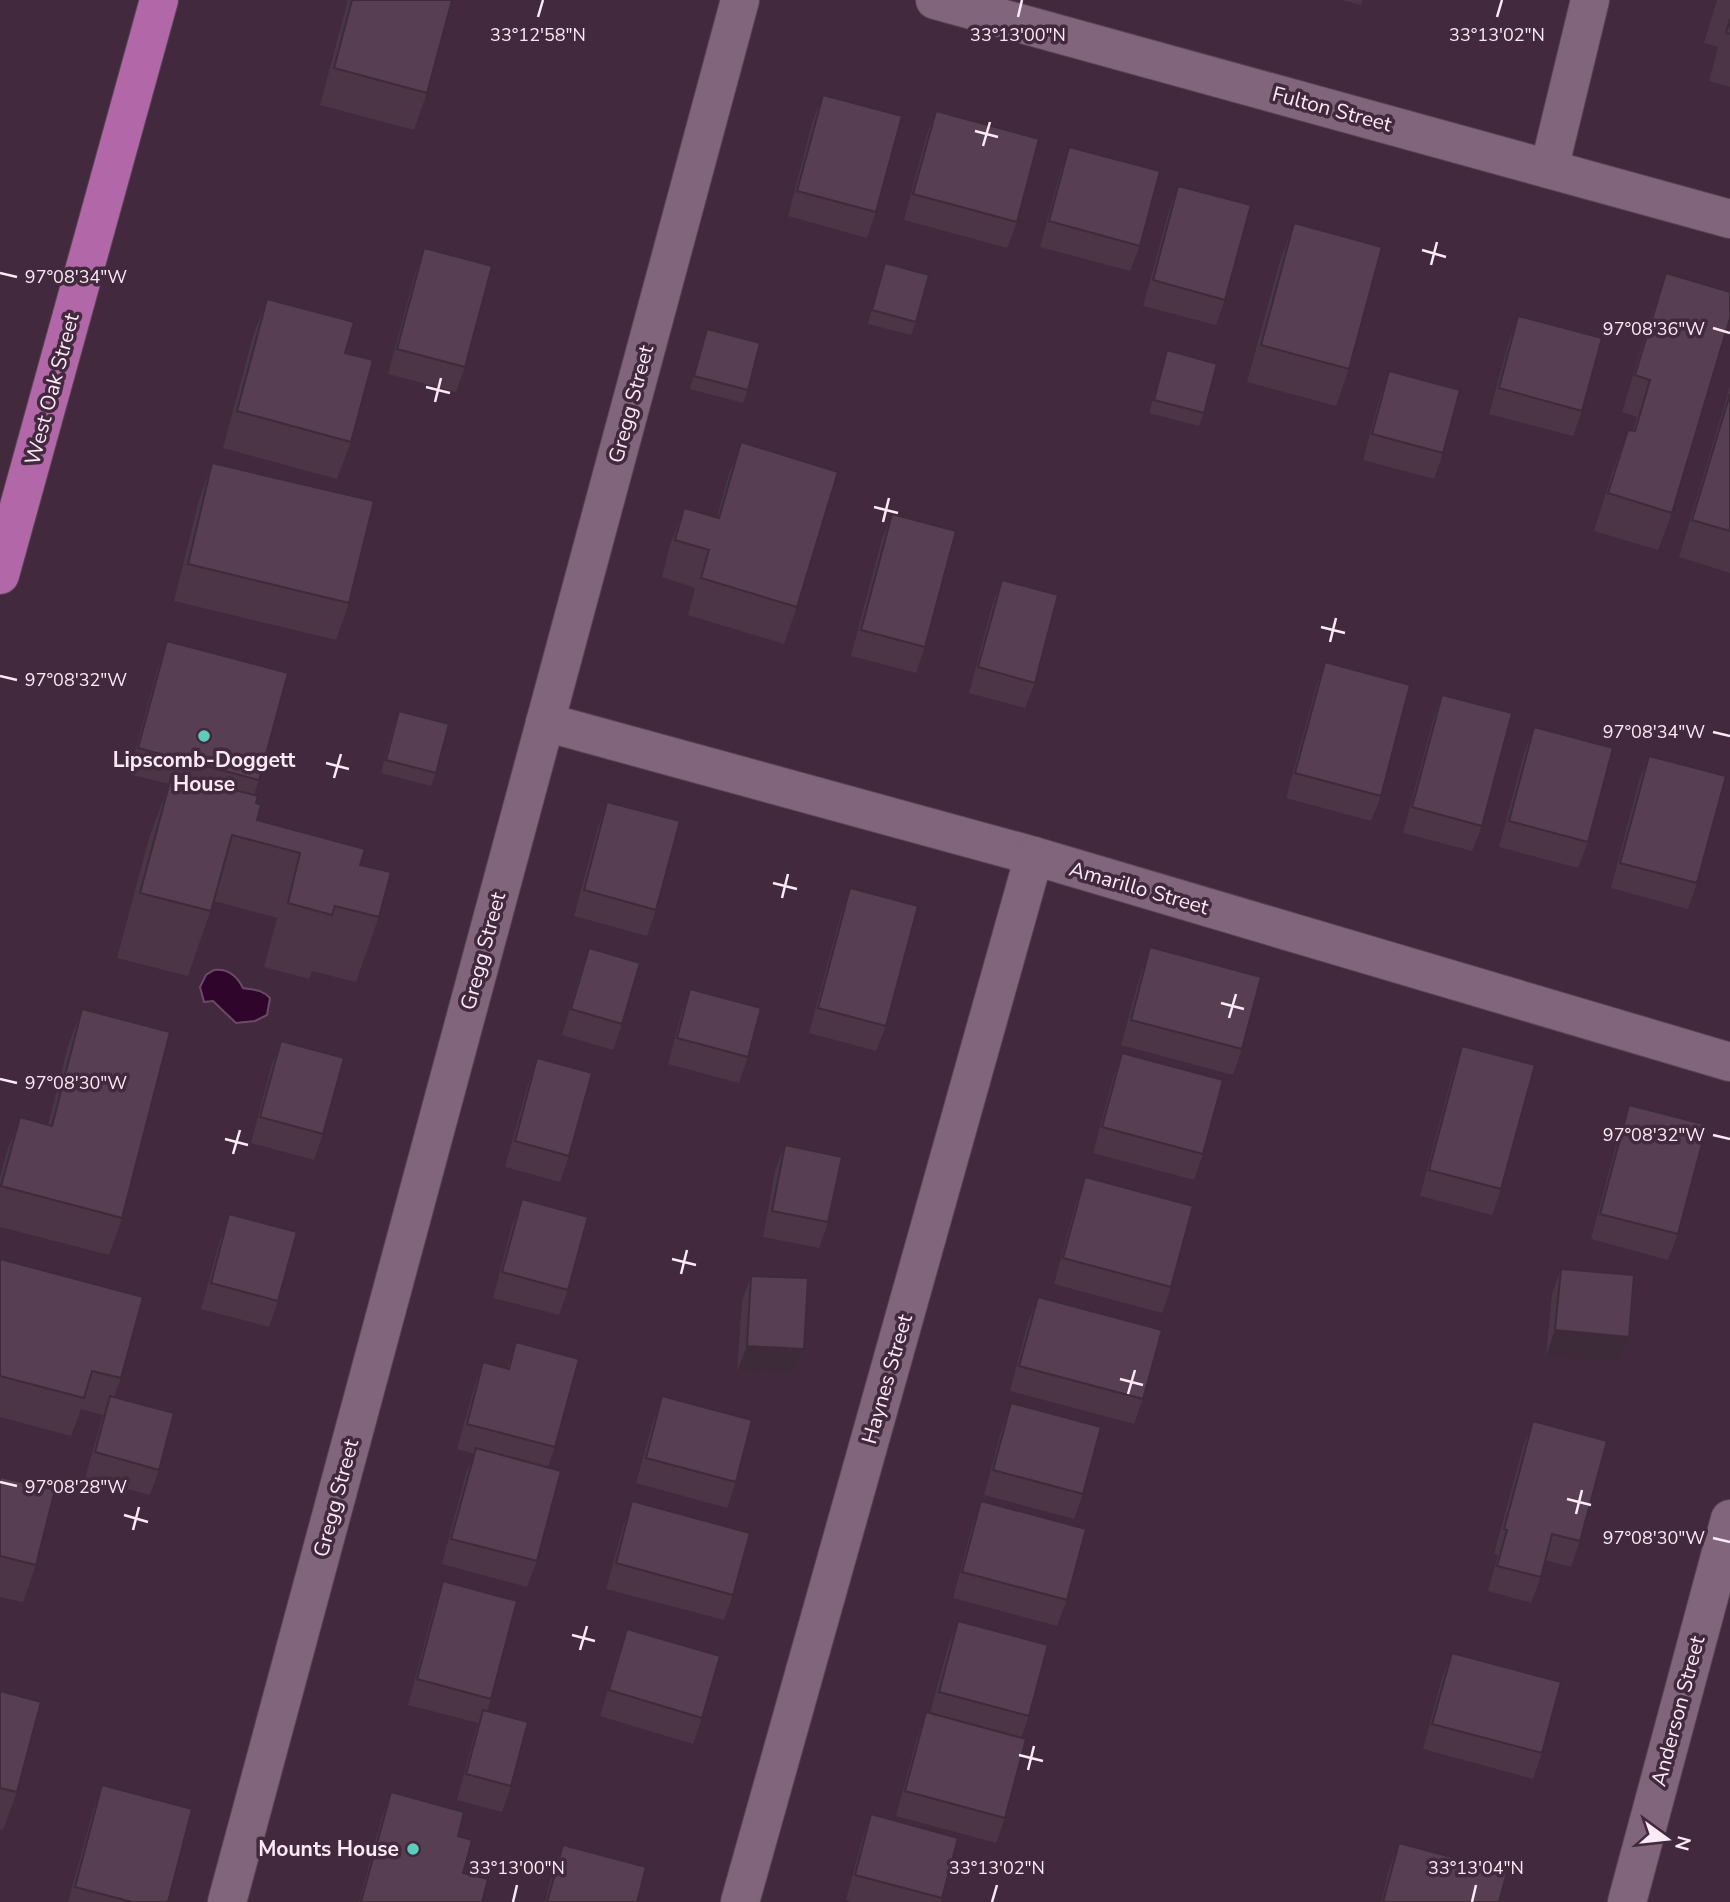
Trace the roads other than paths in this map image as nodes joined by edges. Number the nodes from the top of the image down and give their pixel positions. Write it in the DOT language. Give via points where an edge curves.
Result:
graph roads {
  1 [pos="159,0"];
  2 [pos="740,0"];
  3 [pos="935,0"];
  4 [pos="1590,0"];
  5 [pos="1549,169"];
  6 [pos="1730,219"];
  7 [pos="0,575"];
  8 [pos="545,722"];
  9 [pos="1034,856"];
  10 [pos="1730,1062"];
  11 [pos="1730,1520"];
  12 [pos="226,1902"];
  13 [pos="740,1902"];
  14 [pos="1627,1902"];
  1 -- 7 [label="main road, West Oak Street"];
  2 -- 8 [label="street, Gregg Street"];
  3 -- 5 [label="street, Fulton Street"];
  4 -- 5 [label="street"];
  5 -- 6 [label="street, Fulton Street"];
  8 -- 9 [label="street, Amarillo Street"];
  8 -- 12 [label="street, Gregg Street"];
  9 -- 10 [label="street, Amarillo Street"];
  9 -- 13 [label="street, Haynes Street"];
  11 -- 14 [label="street, Anderson Street"];
}
